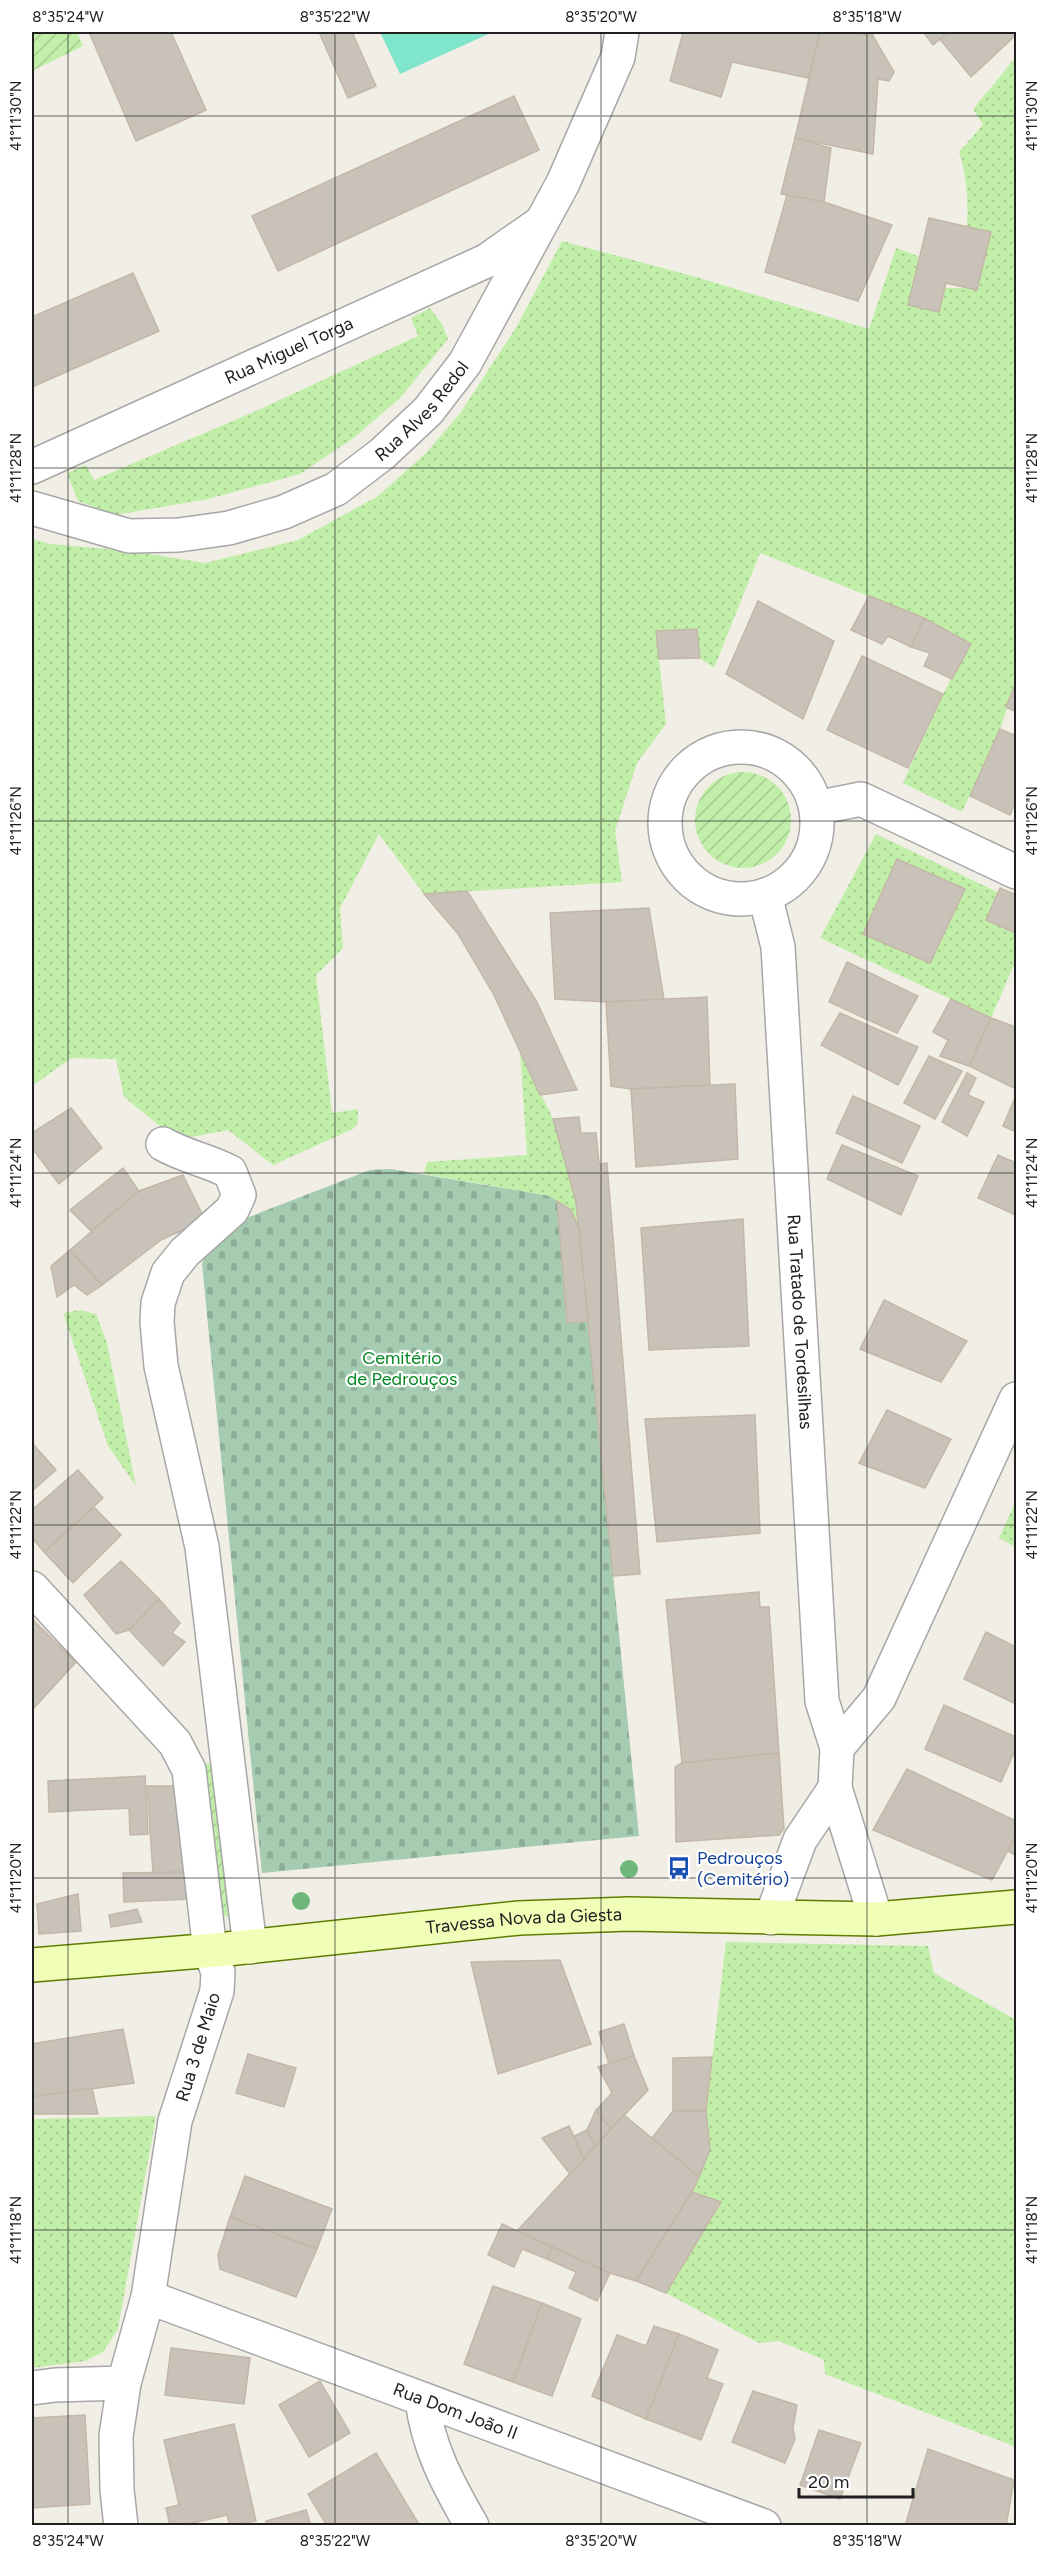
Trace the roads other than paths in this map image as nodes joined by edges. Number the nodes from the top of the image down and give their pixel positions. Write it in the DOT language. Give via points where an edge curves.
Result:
graph roads {
  1 [pos="622,32"];
  2 [pos="540,223"];
  3 [pos="32,467"];
  4 [pos="32,508"];
  5 [pos="816,808"];
  6 [pos="1017,872"];
  7 [pos="765,895"];
  8 [pos="163,1144"];
  9 [pos="1017,1399"];
  10 [pos="32,1588"];
  11 [pos="837,1748"];
  12 [pos="835,1788"];
  13 [pos="1017,1907"];
  14 [pos="771,1918"];
  15 [pos="876,1919"];
  16 [pos="250,1947"];
  17 [pos="210,1951"];
  18 [pos="32,1965"];
  19 [pos="148,2297"];
  20 [pos="123,2383"];
  21 [pos="32,2388"];
  22 [pos="422,2400"];
  23 [pos="122,2526"];
  24 [pos="472,2526"];
  25 [pos="764,2526"];
  1 -- 2 [label="street, Rua Alves Redol" via="618,57 563,183"];
  2 -- 3 [label="street, Rua Miguel Torga" via="486,261"];
  2 -- 4 [label="street, Rua Alves Redol" via="465,363 428,411 382,454 336,489 229,528 179,535 129,536"];
  5 -- 6 [label="street" via="861,799"];
  5 -- 7 [label="street" via="817,830 812,851 801,870 785,885"];
  5 -- 7 [label="street" via="808,785 792,766 772,753 748,747 723,749 701,758 683,774 670,796 665,819 668,843 678,865 695,883 717,894 741,899"];
  7 -- 11 [label="street, Rua Tratado de Tordesilhas" via="778,946 822,1701"];
  8 -- 16 [label="street" via="230,1172 238,1195 232,1210 185,1252 168,1273 158,1303 157,1322 161,1366 202,1546"];
  9 -- 11 [label="street" via="879,1698"];
  10 -- 17 [label="street, Rua 3 de Maio" via="175,1743 189,1770"];
  11 -- 12 [label="street, Rua Tratado de Tordesilhas"];
  12 -- 14 [label="street" via="800,1840"];
  12 -- 15 [label="street, Rua Tratado de Tordesilhas"];
  13 -- 15 [label="street, Travessa Nova da Giesta"];
  14 -- 15 [label="street, Travessa Nova da Giesta"];
  14 -- 16 [label="street, Travessa Nova da Giesta" via="629,1914 519,1918"];
  16 -- 17 [label="street, Travessa Nova da Giesta"];
  17 -- 18 [label="street, Travessa Nova da Giesta"];
  17 -- 19 [label="street, Rua 3 de Maio" via="218,1972 217,1991 175,2121"];
  19 -- 20 [label="street, Rua 3 de Maio"];
  19 -- 22 [label="street, Rua Dom João II"];
  20 -- 21 [label="street"];
  20 -- 23 [label="street, Rua 3 de Maio" via="116,2436"];
  22 -- 24 [label="street" via="436,2458"];
  22 -- 25 [label="street, Rua Dom João II"];
}
